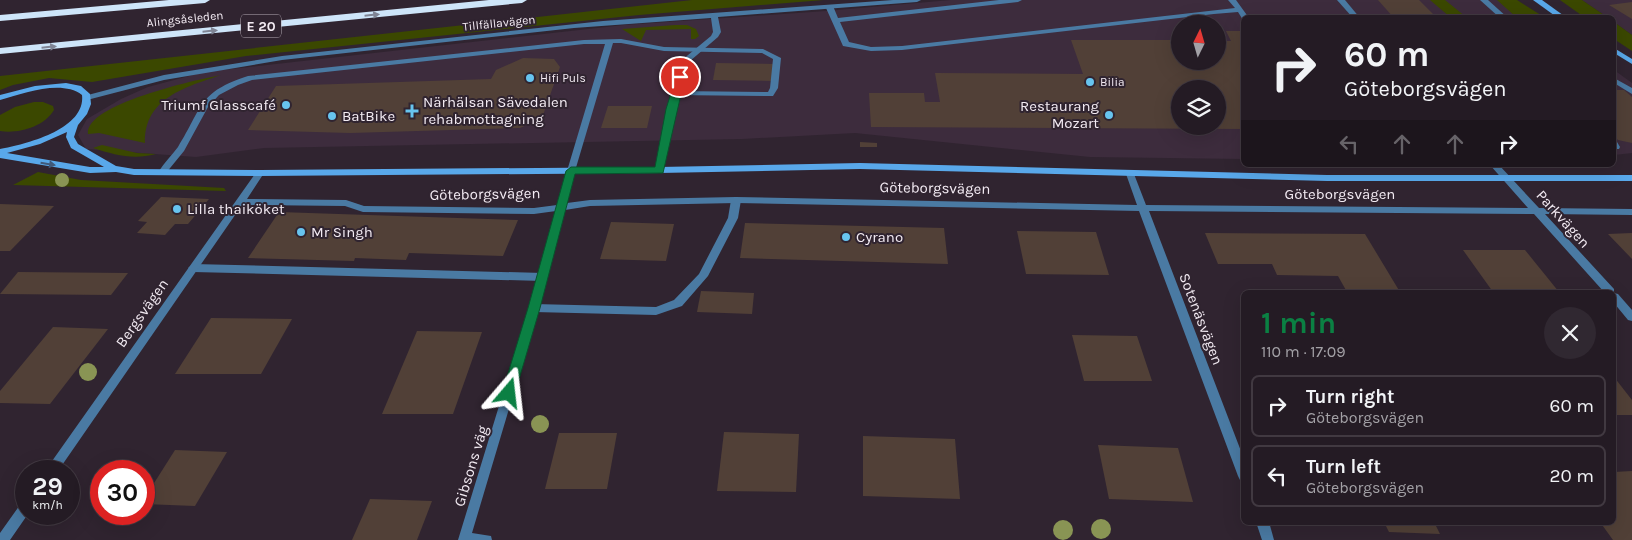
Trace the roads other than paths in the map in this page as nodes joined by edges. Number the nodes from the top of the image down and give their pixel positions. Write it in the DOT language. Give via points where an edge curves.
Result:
graph roads {
  1 [pos="204,0"];
  2 [pos="522,0"];
  3 [pos="917,0"];
  4 [pos="1018,0"];
  5 [pos="1232,0"];
  6 [pos="1341,0"];
  7 [pos="1484,0"];
  8 [pos="1537,0"];
  9 [pos="830,8"];
  10 [pos="1240,10"];
  11 [pos="1244,15"];
  12 [pos="1354,15"];
  13 [pos="1502,15"];
  14 [pos="1560,15"];
  15 [pos="714,16"];
  16 [pos="0,18"];
  17 [pos="835,20"];
  18 [pos="610,41"];
  19 [pos="0,51"];
  20 [pos="697,51"];
  21 [pos="1616,51"];
  22 [pos="1632,62"];
  23 [pos="1616,81"];
  24 [pos="1632,92"];
  25 [pos="675,93"];
  26 [pos="0,98"];
  27 [pos="87,98"];
  28 [pos="74,122"];
  29 [pos="0,153"];
  30 [pos="1496,167"];
  31 [pos="116,169"];
  32 [pos="659,170"];
  33 [pos="164,171"];
  34 [pos="571,171"];
  35 [pos="260,173"];
  36 [pos="1130,174"];
  37 [pos="1632,178"];
  38 [pos="1507,179"];
  39 [pos="736,200"];
  40 [pos="240,202"];
  41 [pos="562,206"];
  42 [pos="1141,208"];
  43 [pos="1536,211"];
  44 [pos="1632,212"];
  45 [pos="193,268"];
  46 [pos="543,277"];
  47 [pos="1608,290"];
  48 [pos="1616,299"];
  49 [pos="534,308"];
  50 [pos="1632,317"];
  51 [pos="59,460"];
  52 [pos="1241,468"];
  53 [pos="15,522"];
  54 [pos="1263,525"];
  55 [pos="3,540"];
  56 [pos="465,540"];
  57 [pos="486,540"];
  58 [pos="1268,540"];
  1 -- 16 [label="highway"];
  19 -- 2 [label="highway, Alingsåsleden / E 20, one-way"];
  3 -- 9 [label="street, Tillfällavägen"];
  4 -- 17 [label="street"];
  5 -- 10 [label="street"];
  6 -- 12 [label="street"];
  7 -- 13 [label="street"];
  8 -- 14 [label="street"];
  9 -- 15 [label="street, Tillfällavägen"];
  9 -- 17 [label="street"];
  10 -- 11 [label="street"];
  10 -- 17 [label="street" via="871,49 846,44"];
  15 -- 20 [label="street" via="717,32 708,44"];
  15 -- 27 [label="street, Tillfällavägen" via="620,22 227,65"];
  18 -- 20 [label="street" via="664,50"];
  18 -- 33 [label="street" via="250,78 216,93 204,106 181,149"];
  18 -- 34 [label="street, Gibsons väg"];
  20 -- 25 [label="street" via="686,60"];
  20 -- 25 [label="street" via="772,54 777,58 774,88 770,94 763,95"];
  21 -- 22 [label="street"];
  23 -- 24 [label="street"];
  25 -- 32 [label="street"];
  26 -- 27 [label="street" via="54,85 76,88"];
  27 -- 28 [label="street" via="86,109"];
  28 -- 29 [label="street" via="42,140"];
  28 -- 31 [label="street, Göteborgsvägen" via="70,137 74,146"];
  29 -- 31 [label="street, Göteborgsvägen, one-way" via="90,170"];
  30 -- 38 [label="street, Parkvägen"];
  31 -- 33 [label="street, Göteborgsvägen"];
  32 -- 34 [label="street, Göteborgsvägen"];
  32 -- 36 [label="street, Göteborgsvägen" via="860,166"];
  33 -- 35 [label="street, Göteborgsvägen"];
  34 -- 35 [label="street, Göteborgsvägen"];
  34 -- 41 [label="street, Gibsons väg"];
  35 -- 40 [label="street, Bergsvägen"];
  36 -- 38 [label="street, Göteborgsvägen"];
  36 -- 42 [label="street, Sotenäsvägen"];
  37 -- 38 [label="street, Göteborgsvägen"];
  38 -- 43 [label="street, Parkvägen"];
  39 -- 41 [label="street, Göteborgsvägen"];
  39 -- 42 [label="street, Göteborgsvägen"];
  39 -- 49 [label="street" via="733,218 704,276 678,304 656,310"];
  40 -- 41 [label="street, Göteborgsvägen" via="346,203 363,209 399,210 534,211"];
  40 -- 45 [label="street, Bergsvägen"];
  41 -- 46 [label="street, Gibsons väg"];
  42 -- 43 [label="street, Göteborgsvägen"];
  42 -- 52 [label="street, Sotenäsvägen"];
  43 -- 44 [label="street, Göteborgsvägen"];
  43 -- 47 [label="street, Parkvägen"];
  45 -- 46 [label="street"];
  45 -- 51 [label="street, Bergsvägen"];
  46 -- 49 [label="street, Gibsons väg"];
  48 -- 50 [label="street"];
  49 -- 56 [label="street, Gibsons väg"];
  53 -- 55 [label="street"];
  54 -- 58 [label="street"];
  56 -- 57 [label="street"];
}
